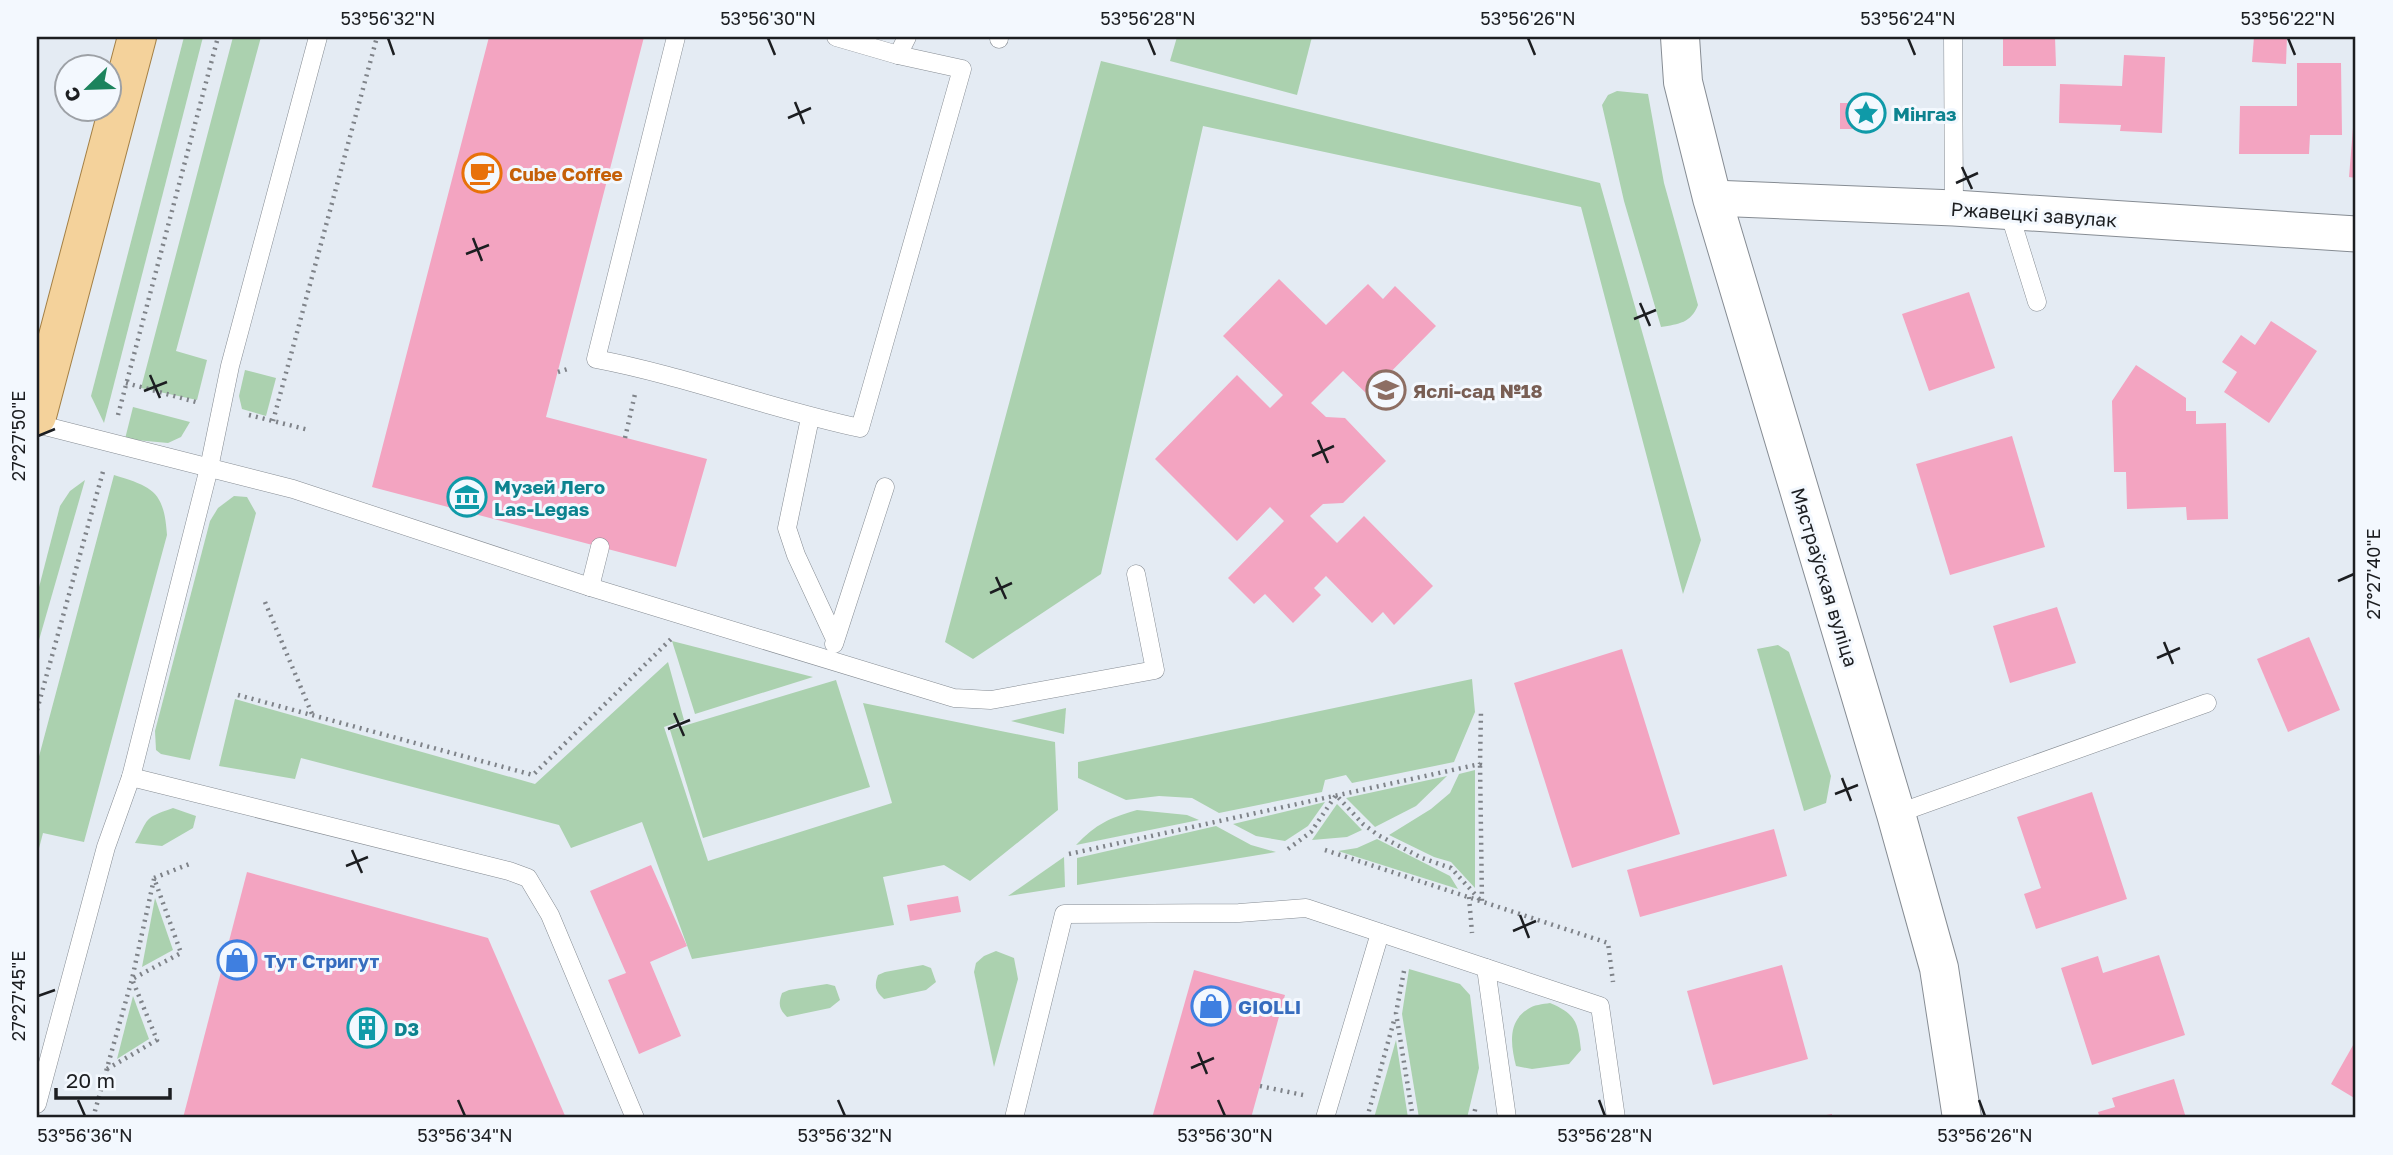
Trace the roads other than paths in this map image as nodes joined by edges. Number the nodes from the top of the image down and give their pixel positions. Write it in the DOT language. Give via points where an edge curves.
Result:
graph roads {
  1 [pos="137,37"];
  2 [pos="317,37"];
  3 [pos="676,37"];
  4 [pos="836,37"];
  5 [pos="907,37"];
  6 [pos="1680,37"];
  7 [pos="1953,37"];
  8 [pos="898,55"];
  9 [pos="1712,198"];
  10 [pos="1954,208"];
  11 [pos="2009,212"];
  12 [pos="2356,234"];
  13 [pos="2037,302"];
  14 [pos="37,416"];
  15 [pos="810,418"];
  16 [pos="37,424"];
  17 [pos="209,468"];
  18 [pos="885,488"];
  19 [pos="600,547"];
  20 [pos="1136,574"];
  21 [pos="590,587"];
  22 [pos="835,639"];
  23 [pos="830,661"];
  24 [pos="2207,703"];
  25 [pos="131,777"];
  26 [pos="1896,814"];
  27 [pos="1380,933"];
  28 [pos="1486,968"];
  29 [pos="37,1104"];
  30 [pos="635,1118"];
  31 [pos="1014,1118"];
  32 [pos="1325,1118"];
  33 [pos="1507,1118"];
  34 [pos="1616,1118"];
  35 [pos="1962,1118"];
  1 -- 14 [label="main road"];
  2 -- 17 [label="lane" via="230,366"];
  3 -- 15 [label="lane" via="596,359"];
  4 -- 8 [label="lane"];
  5 -- 8 [label="lane"];
  6 -- 9 [label="street, Мястраўская вуліца" via="1683,82"];
  7 -- 10 [label="lane"];
  8 -- 15 [label="lane" via="962,69 860,428"];
  9 -- 10 [label="street, Ржавецкі завулак"];
  9 -- 26 [label="street, Мястраўская вуліца"];
  10 -- 11 [label="street, Ржавецкі завулак"];
  11 -- 12 [label="street, Ржавецкі завулак"];
  11 -- 13 [label="lane"];
  15 -- 22 [label="lane" via="787,528"];
  16 -- 17 [label="lane"];
  17 -- 21 [label="lane" via="293,489"];
  17 -- 25 [label="lane"];
  18 -- 22 [label="lane"];
  19 -- 21 [label="lane"];
  20 -- 23 [label="lane" via="1156,670 991,700 954,698"];
  21 -- 23 [label="lane"];
  22 -- 23 [label="lane"];
  24 -- 26 [label="lane"];
  25 -- 29 [label="lane" via="106,847"];
  25 -- 30 [label="lane" via="528,878 550,915"];
  26 -- 35 [label="street, Мястраўская вуліца" via="1939,968"];
  27 -- 28 [label="lane"];
  27 -- 31 [label="lane" via="1306,908 1065,914"];
  27 -- 32 [label="lane"];
  28 -- 33 [label="lane"];
  28 -- 34 [label="lane" via="1600,1006"];
}
